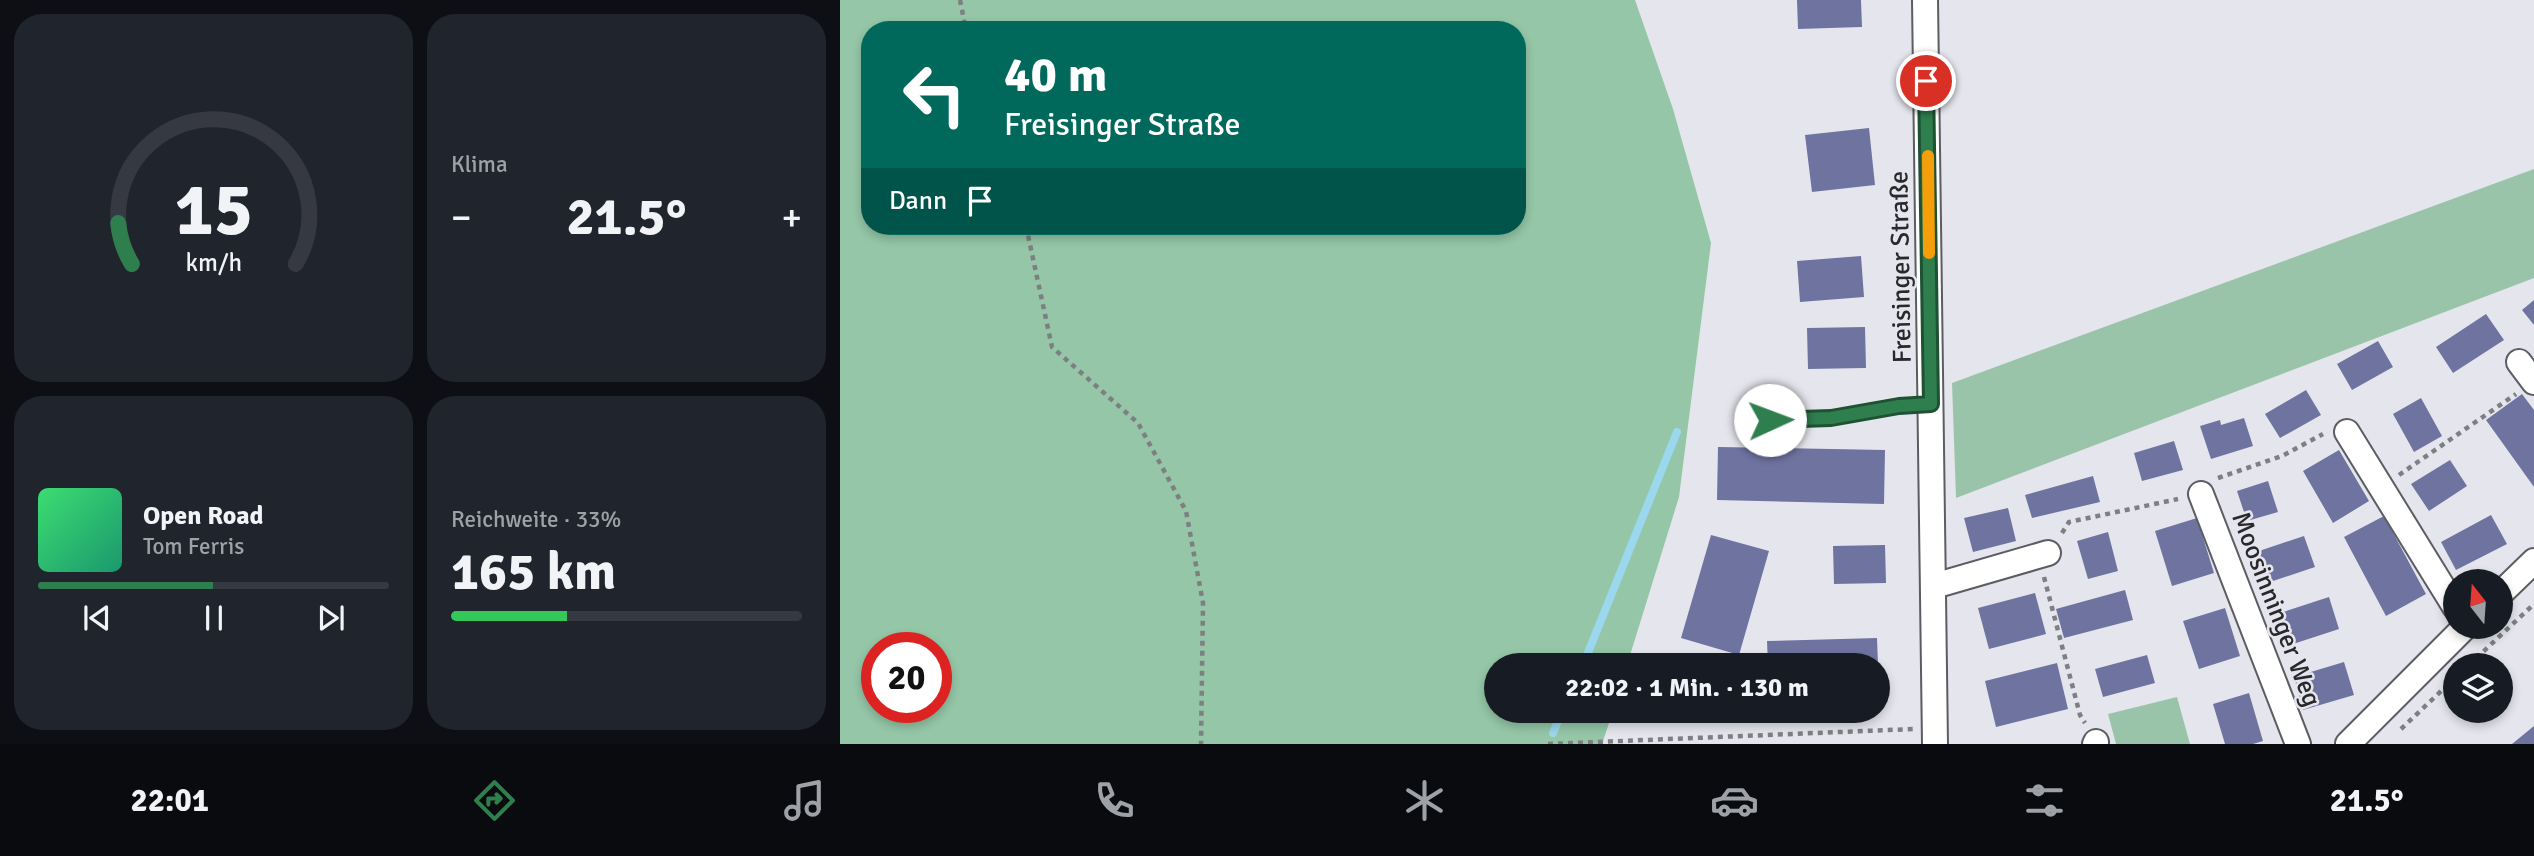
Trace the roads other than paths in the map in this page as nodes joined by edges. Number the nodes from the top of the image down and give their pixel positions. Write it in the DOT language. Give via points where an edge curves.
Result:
graph roads {
  1 [pos="1925,0"];
  2 [pos="1931,404"];
  3 [pos="1770,420"];
  4 [pos="2347,432"];
  5 [pos="2201,494"];
  6 [pos="2044,554"];
  7 [pos="2534,561"];
  8 [pos="2513,581"];
  9 [pos="1934,586"];
  10 [pos="2443,588"];
  11 [pos="2453,639"];
  12 [pos="1935,736"];
  13 [pos="2351,743"];
  14 [pos="2298,744"];
  1 -- 2 [label="street, Freisinger Straße"];
  2 -- 3 [label="lane" via="1831,418"];
  2 -- 9 [label="street, Freisinger Straße"];
  4 -- 10 [label="street"];
  5 -- 14 [label="street, Moosinninger Weg"];
  6 -- 9 [label="street"];
  7 -- 8 [label="street"];
  9 -- 12 [label="street, Freisinger Straße"];
  11 -- 13 [label="street"];
}
